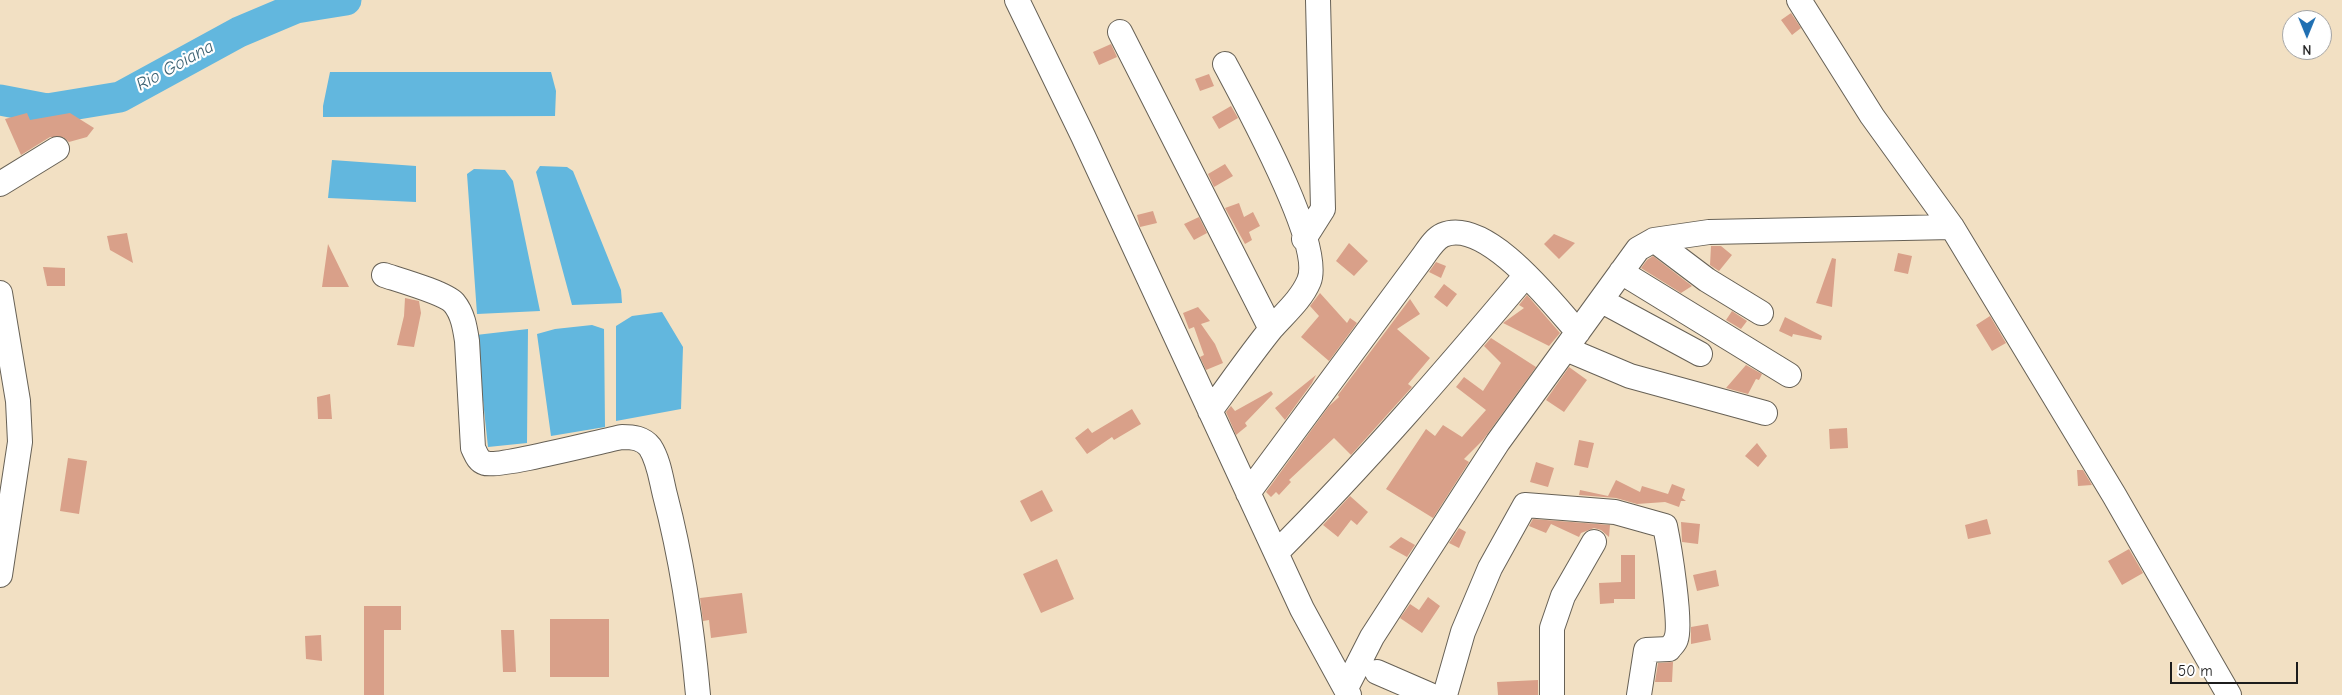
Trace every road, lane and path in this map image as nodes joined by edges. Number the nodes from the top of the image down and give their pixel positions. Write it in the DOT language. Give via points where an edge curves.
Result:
graph roads {
  1 [pos="1017,0"];
  2 [pos="1318,0"];
  3 [pos="1799,0"];
  4 [pos="1120,32"];
  5 [pos="1225,64"];
  6 [pos="57,149"];
  7 [pos="0,184"];
  8 [pos="1952,227"];
  9 [pos="1304,239"];
  10 [pos="1654,240"];
  11 [pos="1621,272"];
  12 [pos="384,275"];
  13 [pos="1526,275"];
  14 [pos="0,293"];
  15 [pos="1602,301"];
  16 [pos="1761,313"];
  17 [pos="1271,329"];
  18 [pos="1572,340"];
  19 [pos="1700,354"];
  20 [pos="1788,375"];
  21 [pos="1210,411"];
  22 [pos="1765,413"];
  23 [pos="1248,493"];
  24 [pos="1594,542"];
  25 [pos="1277,552"];
  26 [pos="0,574"];
  27 [pos="1377,672"];
  28 [pos="1347,692"];
  29 [pos="698,695"];
  30 [pos="1430,695"];
  31 [pos="1445,695"];
  32 [pos="1552,695"];
  33 [pos="1639,695"];
  34 [pos="2229,695"];
  1 -- 21 [label="street"];
  2 -- 9 [label="street" via="1323,209"];
  3 -- 8 [label="street" via="1872,116"];
  4 -- 17 [label="street"];
  5 -- 9 [label="street" via="1280,170"];
  6 -- 7 [label="street"];
  8 -- 10 [label="street" via="1708,232"];
  8 -- 34 [label="street" via="2114,494"];
  9 -- 17 [label="street" via="1312,272 1304,290"];
  10 -- 11 [label="street" via="1638,249"];
  10 -- 16 [label="street" via="1706,280"];
  11 -- 15 [label="street"];
  11 -- 20 [label="street"];
  12 -- 29 [label="street" via="446,297 458,309 467,341 473,448 481,462 507,462 622,437 637,438 649,446 660,475 685,582"];
  13 -- 18 [label="street"];
  13 -- 23 [label="street" via="1487,242 1468,233 1444,234 1436,239"];
  13 -- 25 [label="street" via="1418,402"];
  14 -- 26 [label="street" via="18,401 20,442"];
  15 -- 18 [label="street"];
  15 -- 19 [label="street"];
  17 -- 21 [label="street"];
  18 -- 22 [label="street" via="1630,376"];
  18 -- 28 [label="street" via="1498,442 1372,637"];
  21 -- 23 [label="street"];
  23 -- 25 [label="street"];
  24 -- 32 [label="street" via="1563,596 1552,628"];
  25 -- 28 [label="street" via="1302,609"];
  27 -- 30 [label="street"];
  31 -- 33 [label="street" via="1462,632 1490,568 1524,505 1615,512 1664,526 1676,612 1676,639 1669,649 1646,650"];
}
